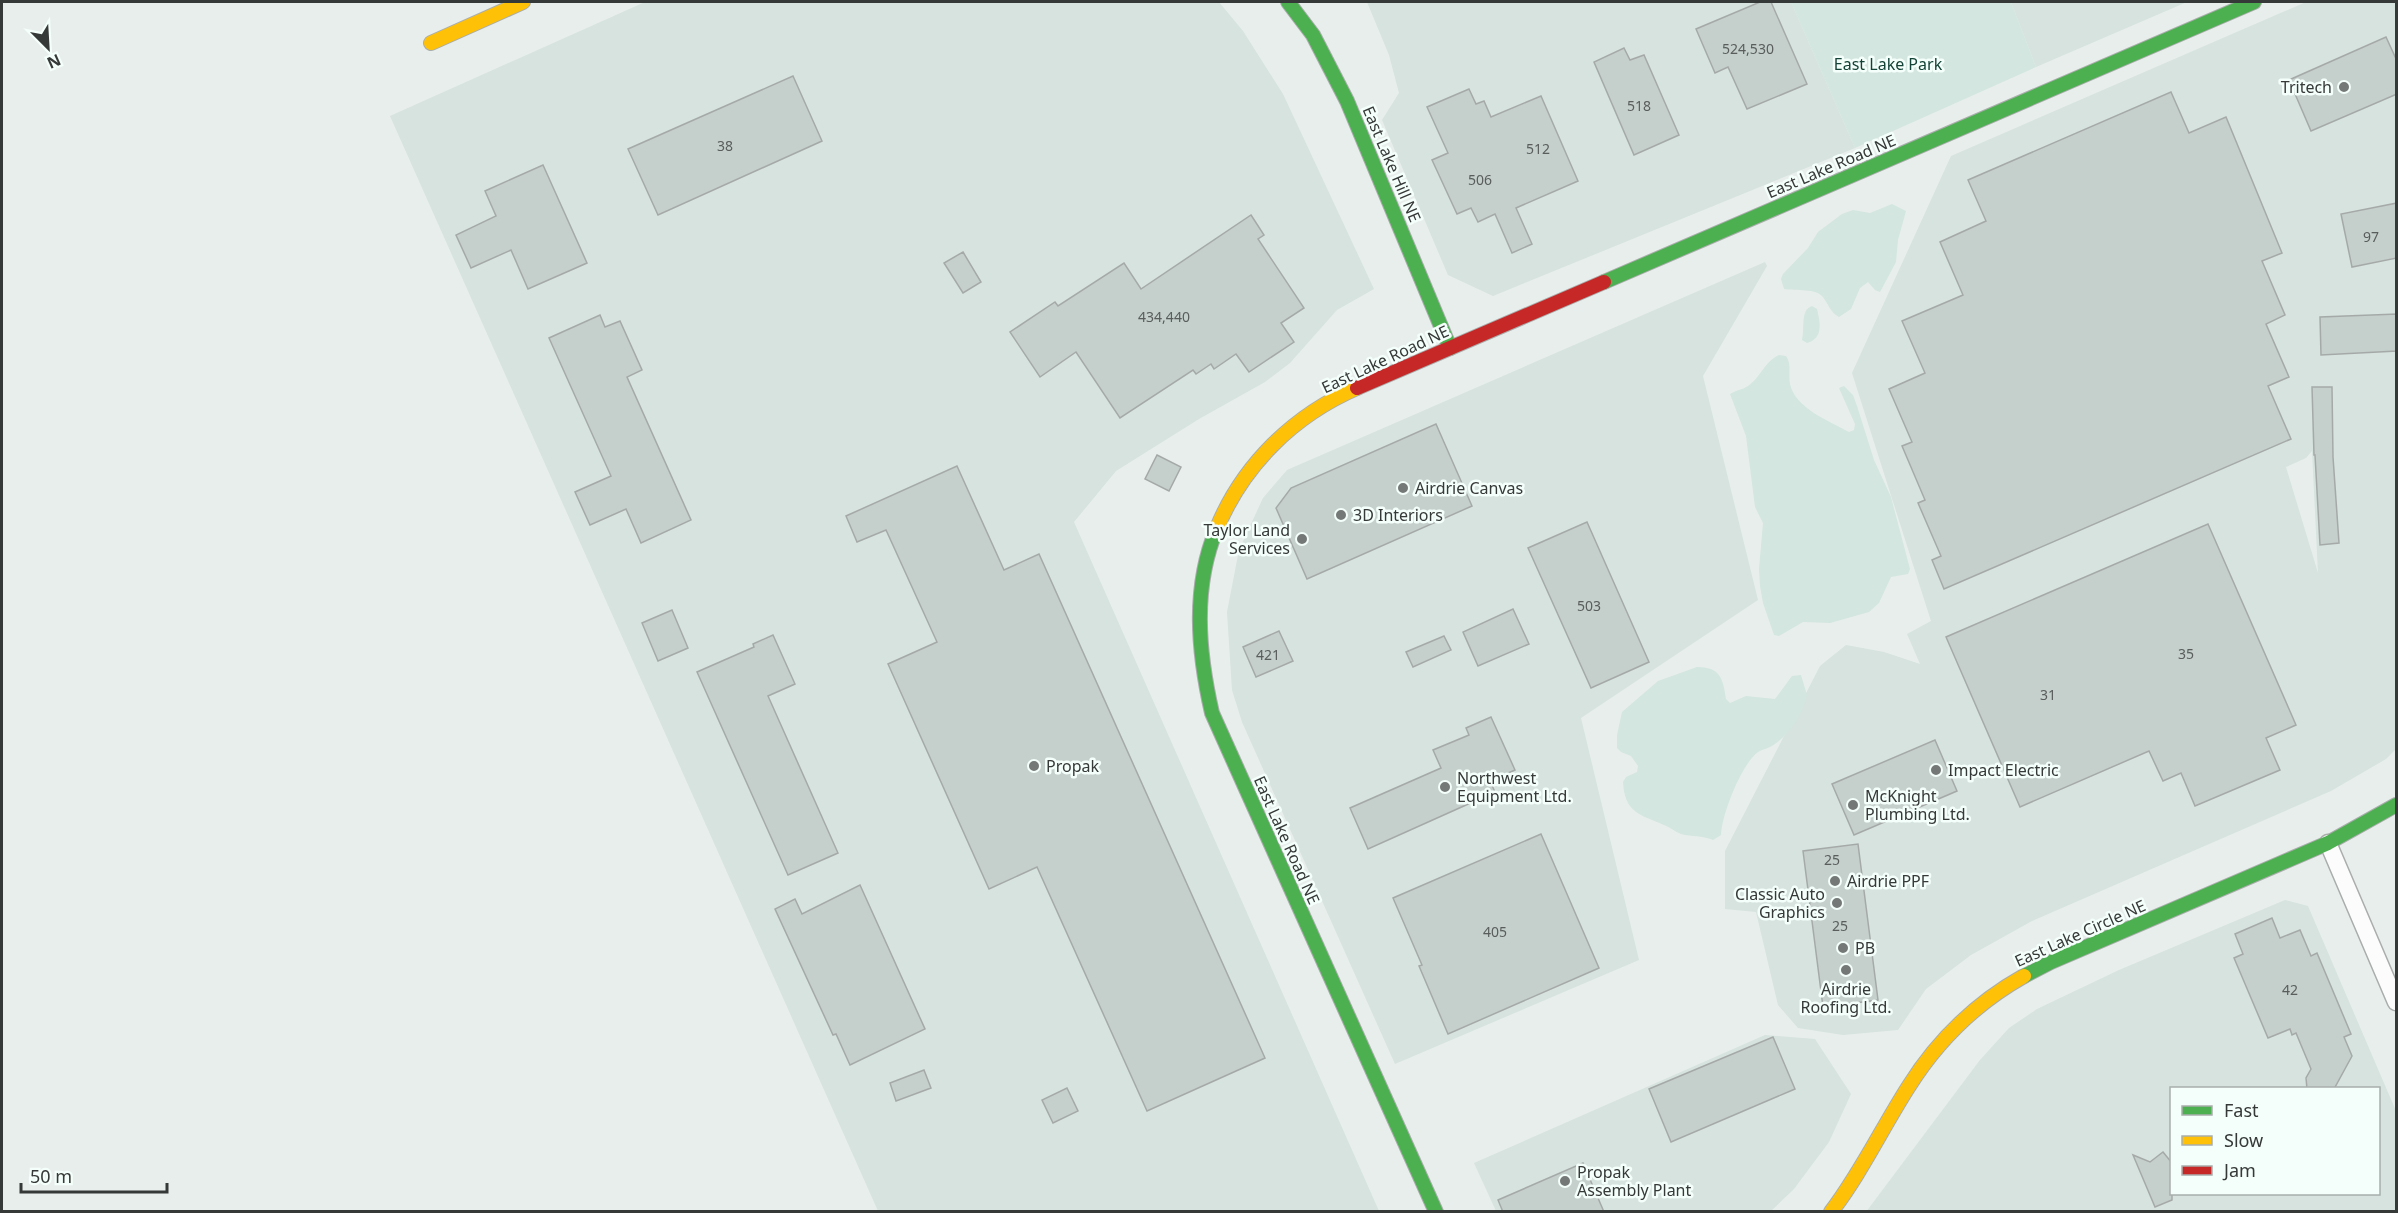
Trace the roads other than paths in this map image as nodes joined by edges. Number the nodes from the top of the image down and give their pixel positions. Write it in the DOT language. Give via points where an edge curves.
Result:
graph roads {
  1 [pos="523,2"];
  2 [pos="1288,2"];
  3 [pos="2254,2"];
  4 [pos="431,43"];
  5 [pos="1450,348"];
  6 [pos="2397,805"];
  7 [pos="2328,843"];
  8 [pos="2397,1002"];
  9 [pos="1436,1212"];
  10 [pos="1832,1212"];
  1 -- 4 [label="street"];
  2 -- 5 [label="street, East Lake Hill NE" via="1313,35 1347,101"];
  3 -- 5 [label="street, East Lake Road NE"];
  5 -- 9 [label="street, East Lake Road NE" via="1345,393 1313,411 1275,441 1223,512 1206,562 1199,607 1202,675 1212,713"];
  6 -- 7 [label="street, East Lake Circle NE"];
  7 -- 8 [label="street"];
  7 -- 10 [label="street, East Lake Circle NE" via="2033,970 1982,1003 1950,1030 1920,1069"];
}
